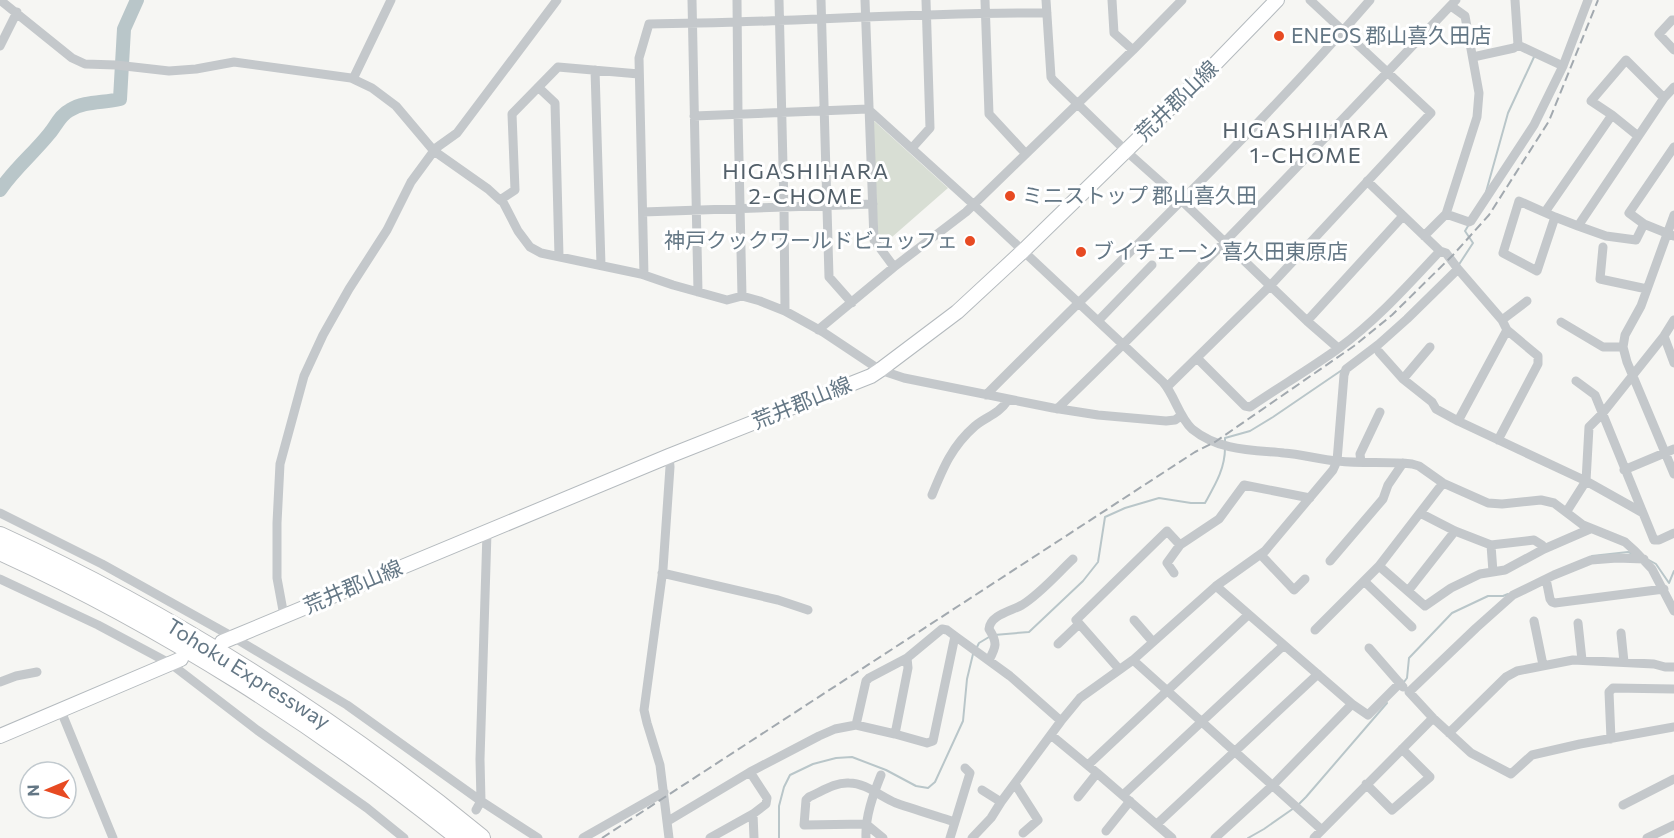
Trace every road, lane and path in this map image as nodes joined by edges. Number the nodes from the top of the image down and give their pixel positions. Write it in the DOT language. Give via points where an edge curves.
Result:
graph roads {
  1 [pos="0,0"];
  2 [pos="391,0"];
  3 [pos="557,0"];
  4 [pos="692,0"];
  5 [pos="737,0"];
  6 [pos="779,0"];
  7 [pos="821,0"];
  8 [pos="865,0"];
  9 [pos="926,0"];
  10 [pos="985,0"];
  11 [pos="1046,0"];
  12 [pos="1112,0"];
  13 [pos="1182,0"];
  14 [pos="1277,0"];
  15 [pos="1310,0"];
  16 [pos="1370,0"];
  17 [pos="1515,0"];
  18 [pos="1588,0"];
  19 [pos="1454,3"];
  20 [pos="17,12"];
  21 [pos="986,13"];
  22 [pos="1047,13"];
  23 [pos="927,15"];
  24 [pos="866,17"];
  25 [pos="822,19"];
  26 [pos="1674,20"];
  27 [pos="779,21"];
  28 [pos="737,22"];
  29 [pos="693,24"];
  30 [pos="1343,31"];
  31 [pos="1518,45"];
  32 [pos="0,46"];
  33 [pos="1133,50"];
  34 [pos="1674,50"];
  35 [pos="1473,57"];
  36 [pos="1563,66"];
  37 [pos="595,70"];
  38 [pos="1388,72"];
  39 [pos="639,74"];
  40 [pos="353,80"];
  41 [pos="538,87"];
  42 [pos="1674,87"];
  43 [pos="1664,98"];
  44 [pos="1077,104"];
  45 [pos="868,109"];
  46 [pos="824,112"];
  47 [pos="781,113"];
  48 [pos="738,114"];
  49 [pos="1612,115"];
  50 [pos="694,116"];
  51 [pos="1638,136"];
  52 [pos="1674,147"];
  53 [pos="912,148"];
  54 [pos="434,151"];
  55 [pos="1126,151"];
  56 [pos="1026,154"];
  57 [pos="1367,181"];
  58 [pos="500,200"];
  59 [pos="1181,200"];
  60 [pos="873,204"];
  61 [pos="973,204"];
  62 [pos="827,205"];
  63 [pos="784,207"];
  64 [pos="740,208"];
  65 [pos="695,210"];
  66 [pos="643,212"];
  67 [pos="1545,212"];
  68 [pos="1446,214"];
  69 [pos="1674,215"];
  70 [pos="1403,216"];
  71 [pos="1555,217"];
  72 [pos="1644,224"];
  73 [pos="1578,225"];
  74 [pos="1670,234"];
  75 [pos="1424,236"];
  76 [pos="1223,242"];
  77 [pos="1603,248"];
  78 [pos="1023,251"];
  79 [pos="1440,251"];
  80 [pos="559,256"];
  81 [pos="601,265"];
  82 [pos="1152,266"];
  83 [pos="894,267"];
  84 [pos="1458,269"];
  85 [pos="644,275"];
  86 [pos="1270,286"];
  87 [pos="1647,289"];
  88 [pos="698,292"];
  89 [pos="742,296"];
  90 [pos="1527,301"];
  91 [pos="852,303"];
  92 [pos="1077,303"];
  93 [pos="785,311"];
  94 [pos="1502,320"];
  95 [pos="1674,320"];
  96 [pos="1098,321"];
  97 [pos="1307,321"];
  98 [pos="1561,322"];
  99 [pos="818,330"];
  100 [pos="1507,330"];
  101 [pos="1664,336"];
  102 [pos="1124,345"];
  103 [pos="1623,346"];
  104 [pos="1430,347"];
  105 [pos="1338,348"];
  106 [pos="1378,351"];
  107 [pos="1197,358"];
  108 [pos="1674,363"];
  109 [pos="880,370"];
  110 [pos="1633,374"];
  111 [pos="1403,378"];
  112 [pos="1576,381"];
  113 [pos="1167,387"];
  114 [pos="986,395"];
  115 [pos="1008,400"];
  116 [pos="1057,409"];
  117 [pos="1380,412"];
  118 [pos="1602,414"];
  119 [pos="1182,416"];
  120 [pos="1458,422"];
  121 [pos="1498,440"];
  122 [pos="1670,451"];
  123 [pos="669,456"];
  124 [pos="1337,461"];
  125 [pos="1361,462"];
  126 [pos="1403,463"];
  127 [pos="1624,470"];
  128 [pos="1674,474"];
  129 [pos="1586,481"];
  130 [pos="1443,483"];
  131 [pos="932,495"];
  132 [pos="1310,498"];
  133 [pos="1567,511"];
  134 [pos="0,513"];
  135 [pos="1420,513"];
  136 [pos="1643,513"];
  137 [pos="1590,529"];
  138 [pos="1455,531"];
  139 [pos="487,532"];
  140 [pos="1674,533"];
  141 [pos="0,536"];
  142 [pos="1180,545"];
  143 [pos="1491,545"];
  144 [pos="1544,549"];
  145 [pos="0,551"];
  146 [pos="1260,555"];
  147 [pos="1073,559"];
  148 [pos="1644,560"];
  149 [pos="1330,561"];
  150 [pos="1378,566"];
  151 [pos="1493,572"];
  152 [pos="662,573"];
  153 [pos="1174,573"];
  154 [pos="0,579"];
  155 [pos="1305,579"];
  156 [pos="1546,579"];
  157 [pos="1364,581"];
  158 [pos="1216,586"];
  159 [pos="1664,589"];
  160 [pos="1408,591"];
  161 [pos="808,610"];
  162 [pos="1674,611"];
  163 [pos="1248,615"];
  164 [pos="284,616"];
  165 [pos="1134,620"];
  166 [pos="1534,621"];
  167 [pos="1578,623"];
  168 [pos="1079,624"];
  169 [pos="1412,627"];
  170 [pos="1316,630"];
  171 [pos="1621,633"];
  172 [pos="956,636"];
  173 [pos="228,640"];
  174 [pos="1153,642"];
  175 [pos="1058,644"];
  176 [pos="1284,645"];
  177 [pos="1369,648"];
  178 [pos="906,658"];
  179 [pos="989,660"];
  180 [pos="1133,660"];
  181 [pos="1582,660"];
  182 [pos="176,661"];
  183 [pos="1624,662"];
  184 [pos="1543,665"];
  185 [pos="1674,668"];
  186 [pos="1119,669"];
  187 [pos="37,672"];
  188 [pos="1318,674"];
  189 [pos="0,682"];
  190 [pos="1400,683"];
  191 [pos="1674,689"];
  192 [pos="1167,692"];
  193 [pos="1409,692"];
  194 [pos="1352,704"];
  195 [pos="61,711"];
  196 [pos="1433,718"];
  197 [pos="1061,721"];
  198 [pos="1203,722"];
  199 [pos="856,725"];
  200 [pos="1674,727"];
  201 [pos="1449,733"];
  202 [pos="895,734"];
  203 [pos="1051,735"];
  204 [pos="0,736"];
  205 [pos="1611,739"];
  206 [pos="1402,749"];
  207 [pos="1235,752"];
  208 [pos="369,761"];
  209 [pos="1088,765"];
  210 [pos="965,768"];
  211 [pos="750,772"];
  212 [pos="1097,772"];
  213 [pos="881,776"];
  214 [pos="1674,779"];
  215 [pos="1015,784"];
  216 [pos="1273,784"];
  217 [pos="1366,784"];
  218 [pos="982,790"];
  219 [pos="664,792"];
  220 [pos="874,792"];
  221 [pos="1078,797"];
  222 [pos="1127,798"];
  223 [pos="481,801"];
  224 [pos="1002,802"];
  225 [pos="1623,805"];
  226 [pos="476,810"];
  227 [pos="753,814"];
  228 [pos="668,821"];
  229 [pos="955,822"];
  230 [pos="866,825"];
  231 [pos="1674,825"];
  232 [pos="1160,827"];
  233 [pos="1322,830"];
  234 [pos="1106,831"];
  235 [pos="1023,833"];
  236 [pos="113,838"];
  237 [pos="404,838"];
  238 [pos="446,838"];
  239 [pos="460,838"];
  240 [pos="481,838"];
  241 [pos="496,838"];
  242 [pos="538,838"];
  243 [pos="583,838"];
  244 [pos="669,838"];
  245 [pos="710,838"];
  246 [pos="754,838"];
  247 [pos="866,838"];
  248 [pos="883,838"];
  249 [pos="950,838"];
  250 [pos="972,838"];
  251 [pos="1156,838"];
  252 [pos="1172,838"];
  253 [pos="1215,838"];
  254 [pos="1314,838"];
  255 [pos="1647,838"];
  1 -- 20 [label="street"];
  2 -- 40 [label="street"];
  3 -- 54 [label="street" via="457,133"];
  4 -- 29 [label="street"];
  5 -- 28 [label="street"];
  6 -- 27 [label="street"];
  7 -- 25 [label="street"];
  8 -- 24 [label="street"];
  9 -- 23 [label="street"];
  10 -- 21 [label="street"];
  11 -- 22 [label="street"];
  12 -- 33 [label="street" via="1114,33"];
  13 -- 33 [label="street"];
  14 -- 55 [label="main road, 荒井郡山線"];
  15 -- 30 [label="street"];
  16 -- 30 [label="street"];
  17 -- 31 [label="street"];
  18 -- 36 [label="street"];
  19 -- 35 [label="street" via="1465,16"];
  19 -- 38 [label="street"];
  20 -- 32 [label="street"];
  20 -- 40 [label="street" via="86,64 169,71 234,62"];
  21 -- 22 [label="street"];
  21 -- 23 [label="street"];
  21 -- 56 [label="street" via="989,114"];
  22 -- 44 [label="street" via="1051,77"];
  23 -- 24 [label="street"];
  23 -- 53 [label="street" via="930,128"];
  24 -- 25 [label="street"];
  24 -- 45 [label="street"];
  25 -- 27 [label="street"];
  25 -- 46 [label="street"];
  26 -- 34 [label="street" via="1659,34"];
  27 -- 28 [label="street"];
  27 -- 47 [label="street"];
  28 -- 29 [label="street"];
  28 -- 48 [label="street"];
  29 -- 39 [label="street" via="650,24 639,58"];
  29 -- 50 [label="street"];
  30 -- 38 [label="street"];
  30 -- 59 [label="street"];
  31 -- 35 [label="street"];
  31 -- 36 [label="street"];
  33 -- 44 [label="street"];
  35 -- 68 [label="street" via="1479,109"];
  36 -- 68 [label="street" via="1534,125 1472,221"];
  37 -- 39 [label="street"];
  37 -- 41 [label="street" via="558,67"];
  37 -- 81 [label="street"];
  38 -- 57 [label="street" via="1431,113"];
  38 -- 76 [label="street"];
  39 -- 66 [label="street"];
  40 -- 54 [label="street" via="396,106"];
  41 -- 58 [label="street" via="512,114 514,190"];
  41 -- 80 [label="street" via="555,103"];
  42 -- 43 [label="street"];
  43 -- 49 [label="street" via="1626,60 1591,101"];
  43 -- 51 [label="street"];
  44 -- 55 [label="street"];
  44 -- 56 [label="street"];
  45 -- 46 [label="street"];
  45 -- 53 [label="street"];
  45 -- 60 [label="street"];
  46 -- 47 [label="street"];
  46 -- 62 [label="street"];
  47 -- 48 [label="street"];
  47 -- 63 [label="street"];
  48 -- 50 [label="street"];
  48 -- 64 [label="street"];
  49 -- 51 [label="street"];
  49 -- 67 [label="street"];
  50 -- 65 [label="street"];
  51 -- 73 [label="street"];
  52 -- 72 [label="street" via="1629,213"];
  53 -- 61 [label="street"];
  54 -- 58 [label="street"];
  54 -- 164 [label="street" via="411,182 386,232 349,289 304,376 280,464 277,578"];
  55 -- 59 [label="street"];
  55 -- 78 [label="main road, 荒井郡山線"];
  56 -- 61 [label="street"];
  57 -- 70 [label="street"];
  57 -- 86 [label="street"];
  58 -- 80 [label="street" via="530,247"];
  59 -- 76 [label="street"];
  59 -- 92 [label="street"];
  60 -- 62 [label="street"];
  60 -- 83 [label="street" via="874,240"];
  61 -- 78 [label="street"];
  61 -- 83 [label="street"];
  62 -- 63 [label="street"];
  62 -- 91 [label="street" via="829,277"];
  63 -- 64 [label="street"];
  63 -- 93 [label="street"];
  64 -- 65 [label="street"];
  64 -- 89 [label="street"];
  65 -- 66 [label="street"];
  65 -- 88 [label="street"];
  66 -- 85 [label="street"];
  67 -- 71 [label="street"];
  67 -- 71 [label="street" via="1519,201 1503,254 1537,271"];
  68 -- 75 [label="street"];
  69 -- 74 [label="street"];
  70 -- 75 [label="street"];
  70 -- 97 [label="street"];
  71 -- 73 [label="street"];
  72 -- 73 [label="street" via="1636,240 1606,236"];
  72 -- 74 [label="street"];
  74 -- 87 [label="street"];
  75 -- 79 [label="street"];
  76 -- 86 [label="street"];
  76 -- 102 [label="street"];
  77 -- 87 [label="street" via="1600,279"];
  78 -- 92 [label="street"];
  78 -- 109 [label="main road, 荒井郡山線" via="957,312"];
  79 -- 84 [label="street"];
  79 -- 105 [label="street" via="1384,309"];
  80 -- 81 [label="street"];
  81 -- 85 [label="street"];
  82 -- 96 [label="street"];
  83 -- 91 [label="street"];
  84 -- 94 [label="street"];
  84 -- 124 [label="street" via="1407,319 1346,369"];
  85 -- 88 [label="street"];
  86 -- 97 [label="street"];
  86 -- 107 [label="street"];
  87 -- 103 [label="street"];
  88 -- 89 [label="street" via="727,300"];
  89 -- 93 [label="street"];
  90 -- 94 [label="street"];
  91 -- 99 [label="street"];
  92 -- 96 [label="street"];
  92 -- 114 [label="street"];
  93 -- 99 [label="street"];
  94 -- 100 [label="street"];
  95 -- 101 [label="street"];
  96 -- 102 [label="street"];
  97 -- 105 [label="street"];
  98 -- 103 [label="street" via="1604,347"];
  99 -- 109 [label="street"];
  100 -- 120 [label="street"];
  100 -- 121 [label="street" via="1538,356 1538,364"];
  101 -- 108 [label="street"];
  101 -- 110 [label="street"];
  102 -- 113 [label="street"];
  102 -- 116 [label="street"];
  103 -- 110 [label="street"];
  104 -- 111 [label="street"];
  105 -- 107 [label="street" via="1250,407"];
  106 -- 111 [label="street"];
  107 -- 113 [label="street"];
  109 -- 114 [label="street"];
  109 -- 123 [label="main road, 荒井郡山線"];
  110 -- 118 [label="street"];
  110 -- 122 [label="street"];
  111 -- 120 [label="street"];
  112 -- 118 [label="street" via="1595,395"];
  113 -- 119 [label="street"];
  114 -- 115 [label="street"];
  115 -- 116 [label="street"];
  115 -- 131 [label="street" via="957,446"];
  116 -- 119 [label="street" via="1156,421"];
  117 -- 125 [label="street" via="1360,454"];
  118 -- 127 [label="street"];
  118 -- 129 [label="street" via="1589,427"];
  119 -- 124 [label="street" via="1196,431 1226,447"];
  120 -- 121 [label="street"];
  121 -- 129 [label="street"];
  122 -- 127 [label="street"];
  122 -- 128 [label="street"];
  123 -- 139 [label="main road, 荒井郡山線"];
  123 -- 152 [label="street"];
  124 -- 125 [label="street"];
  124 -- 132 [label="street"];
  125 -- 126 [label="street"];
  126 -- 130 [label="street" via="1419,466"];
  126 -- 149 [label="street" via="1383,499"];
  127 -- 136 [label="street"];
  129 -- 133 [label="street"];
  129 -- 136 [label="street"];
  130 -- 133 [label="street" via="1488,503 1547,500"];
  130 -- 135 [label="street"];
  132 -- 142 [label="street" via="1244,485 1220,519"];
  132 -- 146 [label="street"];
  133 -- 137 [label="street"];
  134 -- 173 [label="street" via="102,564"];
  135 -- 138 [label="street"];
  135 -- 150 [label="street"];
  136 -- 140 [label="street" via="1654,540"];
  137 -- 144 [label="street"];
  137 -- 148 [label="street" via="1625,542"];
  138 -- 143 [label="street"];
  138 -- 160 [label="street"];
  139 -- 164 [label="main road, 荒井郡山線"];
  139 -- 223 [label="street"];
  141 -- 208 [label="highway, Tohoku Expressway" via="123,598 212,649 324,721"];
  142 -- 153 [label="street" via="1167,563"];
  142 -- 168 [label="street" via="1167,531 1076,620"];
  143 -- 144 [label="street" via="1534,540"];
  143 -- 151 [label="street"];
  144 -- 151 [label="street" via="1505,570"];
  145 -- 208 [label="highway, Tohoku Expressway" via="118,611"];
  146 -- 155 [label="street" via="1294,590"];
  146 -- 158 [label="street"];
  147 -- 179 [label="street" via="1025,603 990,622 995,648"];
  148 -- 156 [label="street" via="1591,560"];
  148 -- 159 [label="street"];
  150 -- 157 [label="street"];
  150 -- 160 [label="street"];
  151 -- 160 [label="street" via="1480,573 1425,606"];
  152 -- 161 [label="street"];
  152 -- 219 [label="street" via="644,710"];
  154 -- 182 [label="street"];
  156 -- 159 [label="street" via="1550,599 1555,603"];
  156 -- 193 [label="street" via="1513,596"];
  157 -- 169 [label="street"];
  157 -- 170 [label="street"];
  158 -- 163 [label="street"];
  158 -- 174 [label="street"];
  159 -- 162 [label="street"];
  163 -- 176 [label="street"];
  163 -- 192 [label="street"];
  164 -- 173 [label="main road, 荒井郡山線"];
  165 -- 174 [label="street"];
  166 -- 184 [label="street"];
  167 -- 181 [label="street"];
  168 -- 175 [label="street"];
  168 -- 186 [label="street"];
  171 -- 183 [label="street"];
  172 -- 178 [label="street" via="942,629"];
  172 -- 179 [label="street"];
  172 -- 202 [label="street" via="933,741"];
  173 -- 223 [label="street" via="347,705"];
  174 -- 180 [label="street"];
  176 -- 188 [label="street"];
  176 -- 198 [label="street"];
  177 -- 190 [label="street"];
  178 -- 199 [label="street" via="866,681"];
  178 -- 202 [label="street" via="908,668"];
  179 -- 197 [label="street"];
  180 -- 186 [label="street"];
  180 -- 192 [label="street"];
  181 -- 183 [label="street"];
  181 -- 184 [label="street"];
  182 -- 195 [label="main road"];
  182 -- 237 [label="street" via="257,730"];
  183 -- 185 [label="street"];
  184 -- 201 [label="street" via="1510,674"];
  186 -- 197 [label="street" via="1084,695"];
  187 -- 189 [label="street"];
  188 -- 194 [label="street"];
  188 -- 207 [label="street"];
  190 -- 193 [label="street"];
  190 -- 194 [label="street" via="1368,716"];
  191 -- 205 [label="street" via="1613,688 1609,692"];
  192 -- 198 [label="street"];
  192 -- 209 [label="street"];
  193 -- 196 [label="street"];
  194 -- 216 [label="street"];
  195 -- 204 [label="main road"];
  195 -- 236 [label="street"];
  196 -- 201 [label="street"];
  196 -- 206 [label="street"];
  197 -- 203 [label="street"];
  198 -- 207 [label="street"];
  198 -- 222 [label="street"];
  199 -- 202 [label="street"];
  199 -- 211 [label="street" via="828,732"];
  200 -- 205 [label="street"];
  201 -- 205 [label="street" via="1471,753 1511,774 1532,755"];
  203 -- 209 [label="street"];
  203 -- 215 [label="street"];
  206 -- 217 [label="street"];
  206 -- 217 [label="street" via="1430,777 1392,810"];
  207 -- 216 [label="street"];
  207 -- 232 [label="street"];
  208 -- 238 [label="highway" via="404,805"];
  208 -- 239 [label="highway, Tohoku Expressway"];
  208 -- 240 [label="highway, Tohoku Expressway"];
  208 -- 241 [label="highway" via="418,783"];
  209 -- 212 [label="street"];
  210 -- 229 [label="street" via="970,773"];
  211 -- 227 [label="street" via="766,798 765,806"];
  211 -- 228 [label="street"];
  212 -- 221 [label="street"];
  212 -- 222 [label="street"];
  213 -- 220 [label="street"];
  214 -- 225 [label="street"];
  215 -- 224 [label="street"];
  215 -- 235 [label="street" via="1038,820"];
  216 -- 233 [label="street"];
  216 -- 253 [label="street"];
  217 -- 233 [label="street"];
  218 -- 224 [label="street"];
  219 -- 228 [label="street"];
  219 -- 243 [label="street"];
  220 -- 229 [label="street"];
  220 -- 230 [label="street"];
  220 -- 230 [label="street" via="847,782 806,800 804,825"];
  222 -- 232 [label="street"];
  222 -- 234 [label="street"];
  223 -- 226 [label="street"];
  223 -- 242 [label="street"];
  224 -- 250 [label="street"];
  227 -- 245 [label="street"];
  227 -- 246 [label="street"];
  228 -- 244 [label="street"];
  229 -- 249 [label="street"];
  230 -- 247 [label="street"];
  230 -- 248 [label="street"];
  231 -- 255 [label="street"];
  232 -- 251 [label="street"];
  232 -- 252 [label="street"];
  233 -- 254 [label="street"];
}
